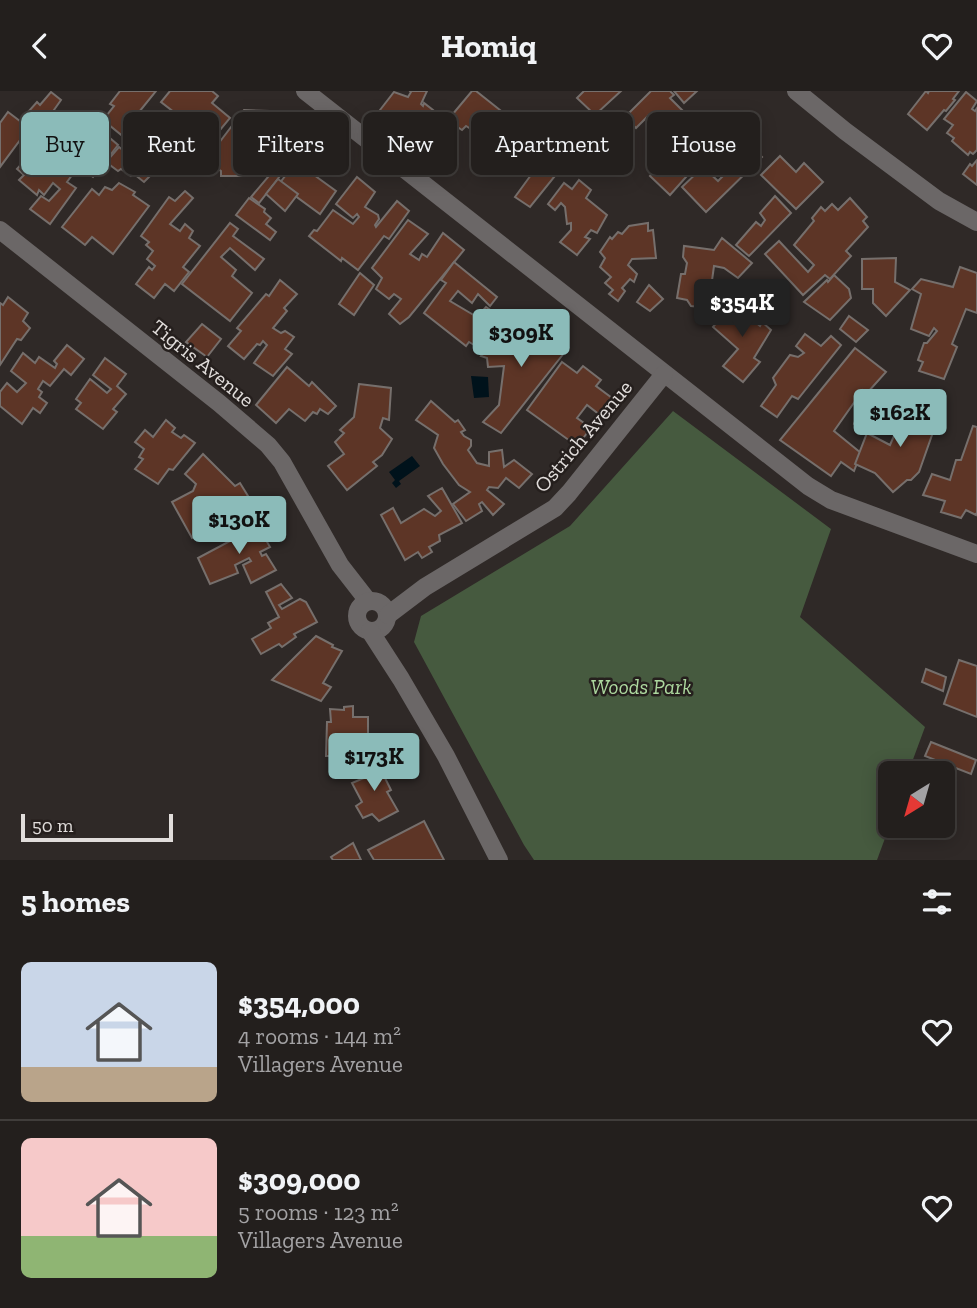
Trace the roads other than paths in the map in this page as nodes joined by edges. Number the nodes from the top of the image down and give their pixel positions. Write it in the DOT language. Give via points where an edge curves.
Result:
graph roads {
  1 [pos="305,91"];
  2 [pos="796,91"];
  3 [pos="977,222"];
  4 [pos="0,230"];
  5 [pos="664,374"];
  6 [pos="977,554"];
  7 [pos="375,615"];
  8 [pos="499,860"];
  1 -- 5 [label="street"];
  2 -- 3 [label="street" via="939,201"];
  4 -- 7 [label="street, Tigris Avenue" via="268,445"];
  5 -- 6 [label="street" via="831,500"];
  5 -- 7 [label="street, Ostrich Avenue" via="555,508"];
  7 -- 8 [label="street, Tigris Avenue" via="401,679"];
}
